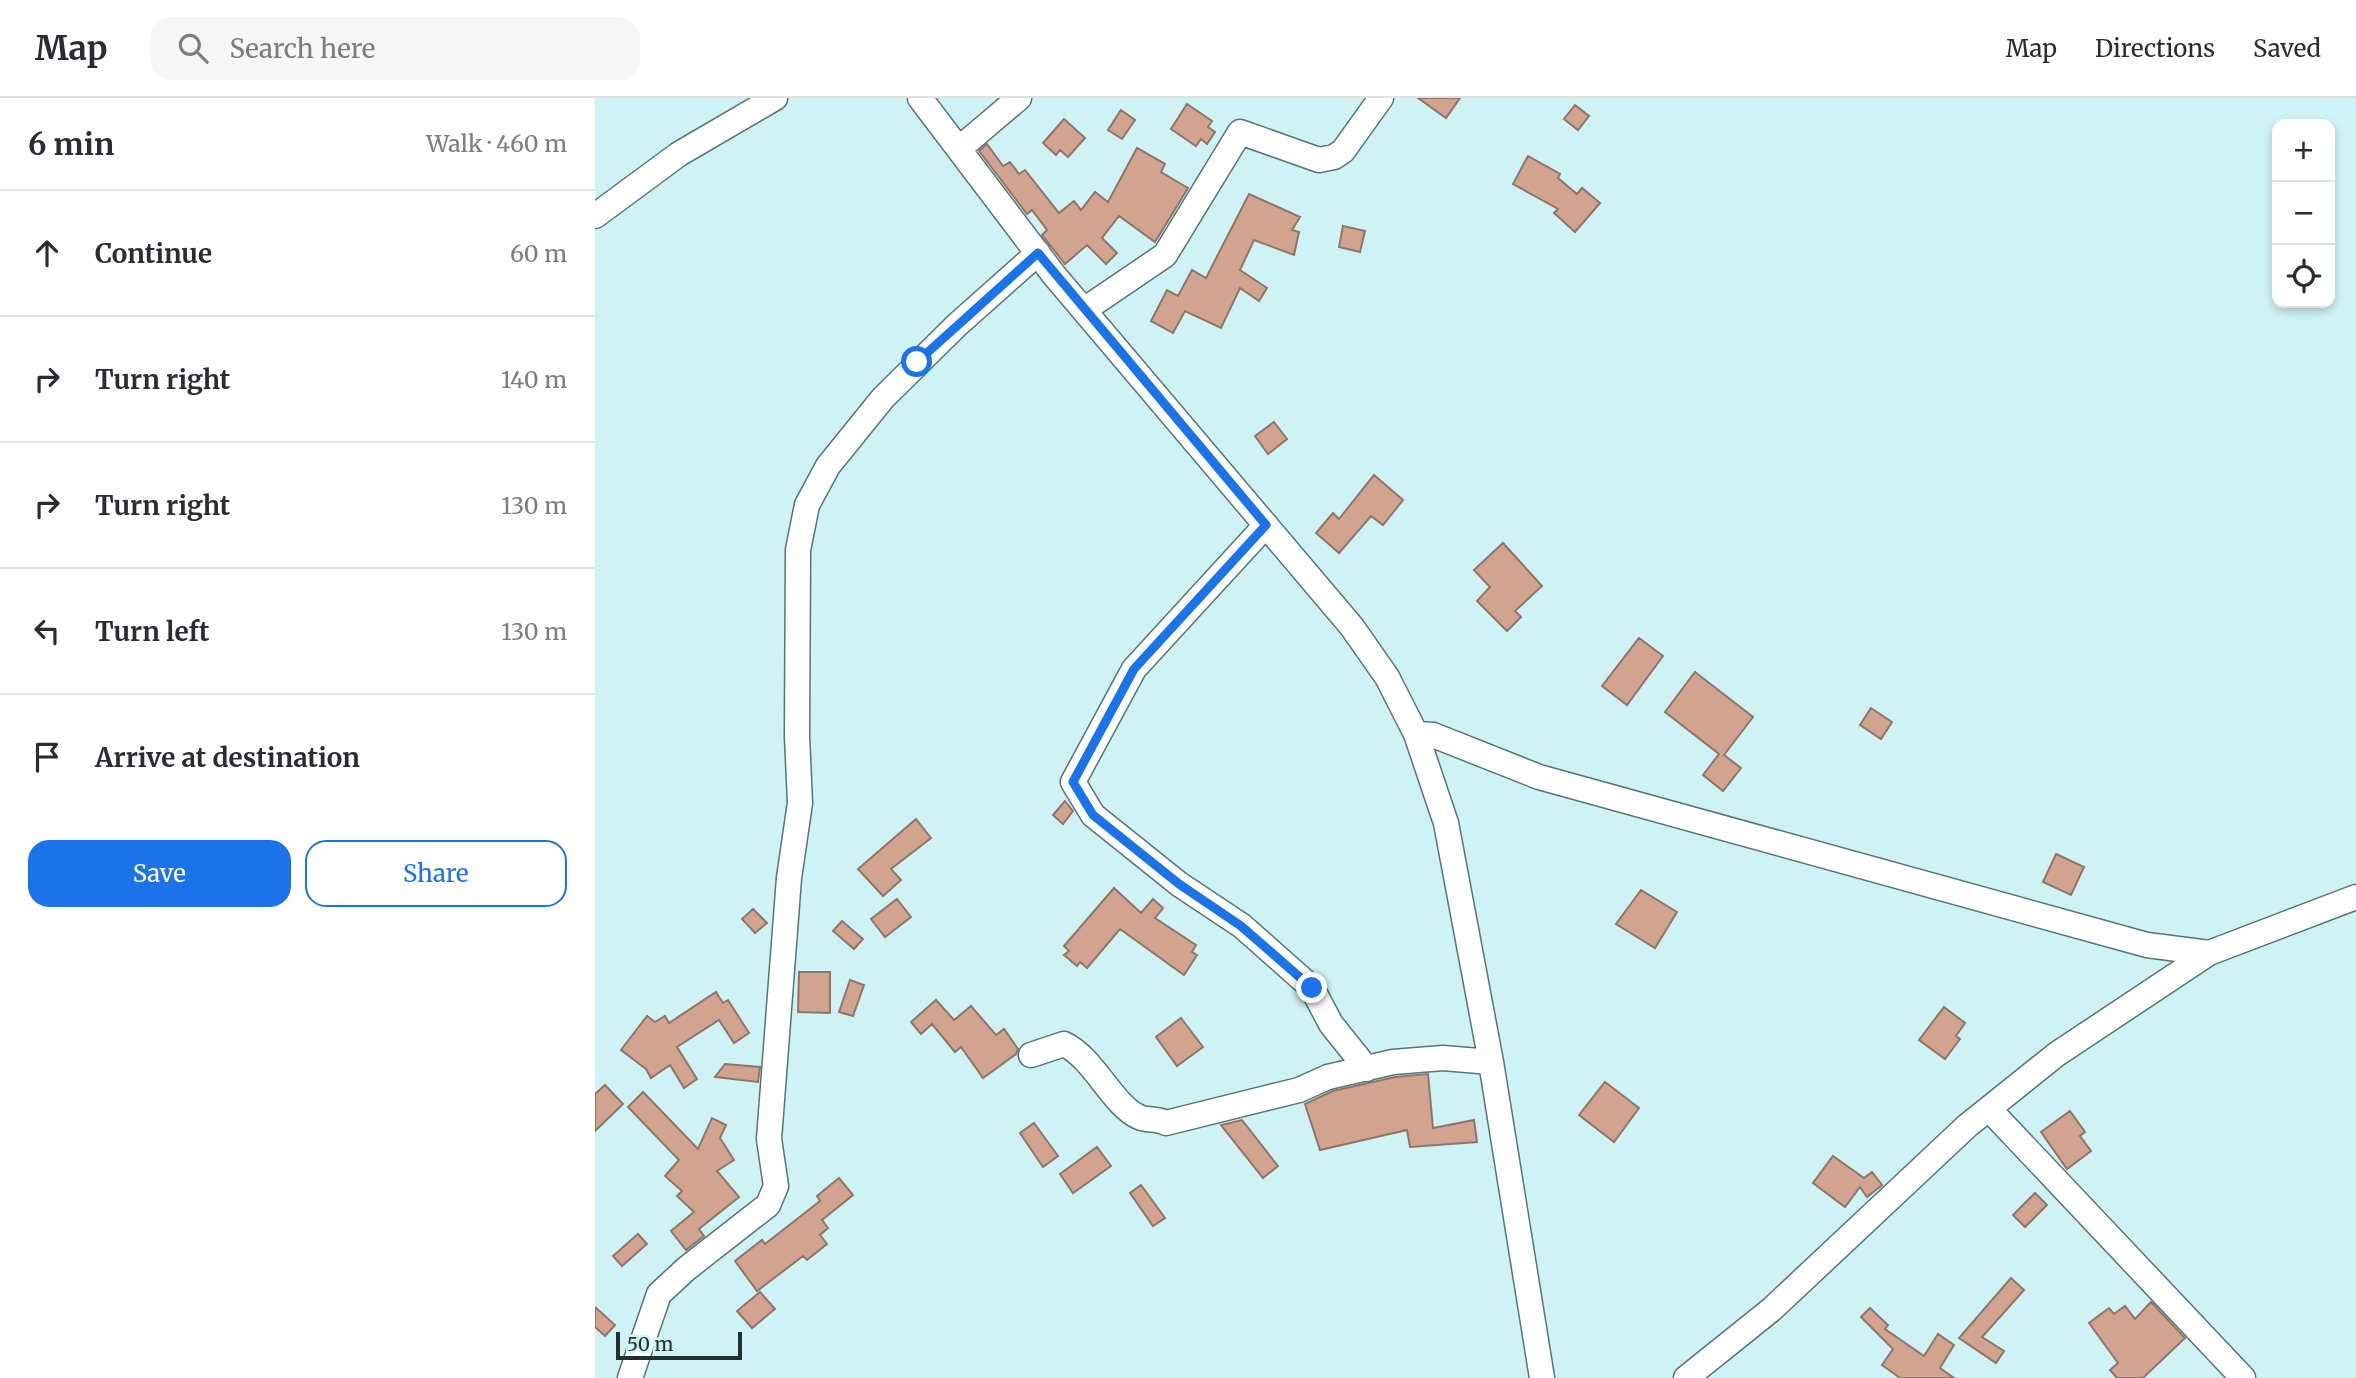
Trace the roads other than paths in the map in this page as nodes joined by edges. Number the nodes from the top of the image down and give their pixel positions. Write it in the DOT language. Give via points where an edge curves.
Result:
graph roads {
  1 [pos="775,98"];
  2 [pos="920,98"];
  3 [pos="1019,98"];
  4 [pos="1381,98"];
  5 [pos="960,148"];
  6 [pos="595,216"];
  7 [pos="1038,253"];
  8 [pos="1084,310"];
  9 [pos="1266,525"];
  10 [pos="1416,734"];
  11 [pos="2356,897"];
  12 [pos="2209,953"];
  13 [pos="1031,1055"];
  14 [pos="1491,1062"];
  15 [pos="1367,1069"];
  16 [pos="1989,1109"];
  17 [pos="630,1378"];
  18 [pos="1542,1378"];
  19 [pos="1686,1378"];
  20 [pos="2243,1378"];
  1 -- 6 [label="street" via="679,154"];
  2 -- 5 [label="street"];
  3 -- 5 [label="street"];
  4 -- 8 [label="street" via="1333,158 1319,160 1240,132 1165,256"];
  5 -- 7 [label="street"];
  7 -- 8 [label="street"];
  7 -- 17 [label="street" via="883,398 828,466 807,505 798,550 800,803 789,878 769,1139 776,1186 768,1205 659,1294"];
  8 -- 9 [label="street"];
  9 -- 10 [label="street" via="1352,627 1387,677"];
  9 -- 15 [label="street" via="1134,669 1073,782 1093,815 1179,884 1241,926 1312,988 1331,1024"];
  10 -- 12 [label="street" via="1433,735 1539,777 2107,934"];
  10 -- 14 [label="street" via="1446,823"];
  11 -- 12 [label="street"];
  12 -- 16 [label="street" via="2057,1054"];
  13 -- 15 [label="street" via="1064,1044 1076,1050 1140,1118 1166,1123"];
  14 -- 15 [label="street" via="1443,1058"];
  14 -- 18 [label="street"];
  16 -- 19 [label="street" via="1772,1308"];
  16 -- 20 [label="street"];
}
